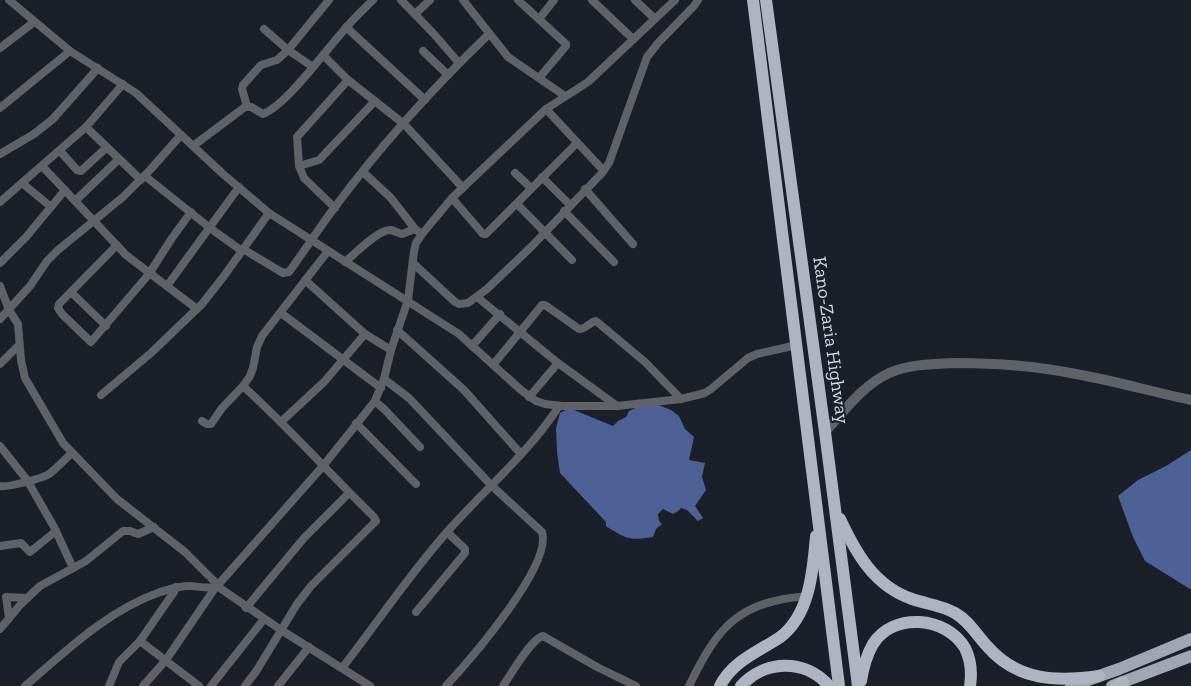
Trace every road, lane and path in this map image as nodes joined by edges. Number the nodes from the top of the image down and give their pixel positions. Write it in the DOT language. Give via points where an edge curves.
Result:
graph roads {
  1 [pos="9,0"];
  2 [pos="330,0"];
  3 [pos="373,0"];
  4 [pos="401,0"];
  5 [pos="430,0"];
  6 [pos="464,0"];
  7 [pos="518,0"];
  8 [pos="554,0"];
  9 [pos="592,0"];
  10 [pos="635,0"];
  11 [pos="675,0"];
  12 [pos="698,0"];
  13 [pos="753,0"];
  14 [pos="766,0"];
  15 [pos="415,14"];
  16 [pos="539,19"];
  17 [pos="655,19"];
  18 [pos="34,22"];
  19 [pos="346,27"];
  20 [pos="264,29"];
  21 [pos="489,34"];
  22 [pos="633,39"];
  23 [pos="0,48"];
  24 [pos="70,50"];
  25 [pos="288,50"];
  26 [pos="423,51"];
  27 [pos="323,55"];
  28 [pos="459,63"];
  29 [pos="313,67"];
  30 [pos="98,68"];
  31 [pos="448,75"];
  32 [pos="539,78"];
  33 [pos="348,80"];
  34 [pos="123,84"];
  35 [pos="565,96"];
  36 [pos="425,100"];
  37 [pos="375,101"];
  38 [pos="248,106"];
  39 [pos="0,108"];
  40 [pos="546,109"];
  41 [pos="404,124"];
  42 [pos="86,128"];
  43 [pos="181,134"];
  44 [pos="577,143"];
  45 [pos="193,146"];
  46 [pos="107,148"];
  47 [pos="60,150"];
  48 [pos="0,154"];
  49 [pos="118,159"];
  50 [pos="42,166"];
  51 [pos="299,166"];
  52 [pos="603,170"];
  53 [pos="363,172"];
  54 [pos="515,173"];
  55 [pos="542,177"];
  56 [pos="143,178"];
  57 [pos="22,183"];
  58 [pos="239,187"];
  59 [pos="463,188"];
  60 [pos="531,188"];
  61 [pos="586,189"];
  62 [pos="65,190"];
  63 [pos="452,198"];
  64 [pos="75,201"];
  65 [pos="0,202"];
  66 [pos="517,204"];
  67 [pos="570,205"];
  68 [pos="51,206"];
  69 [pos="334,208"];
  70 [pos="564,211"];
  71 [pos="191,212"];
  72 [pos="269,213"];
  73 [pos="95,221"];
  74 [pos="210,228"];
  75 [pos="415,229"];
  76 [pos="544,233"];
  77 [pos="422,234"];
  78 [pos="312,240"];
  79 [pos="633,244"];
  80 [pos="117,246"];
  81 [pos="243,250"];
  82 [pos="328,251"];
  83 [pos="572,260"];
  84 [pos="345,262"];
  85 [pos="614,262"];
  86 [pos="0,263"];
  87 [pos="414,264"];
  88 [pos="149,274"];
  89 [pos="305,280"];
  90 [pos="0,286"];
  91 [pos="167,286"];
  92 [pos="71,292"];
  93 [pos="477,297"];
  94 [pos="408,300"];
  95 [pos="197,309"];
  96 [pos="9,310"];
  97 [pos="281,313"];
  98 [pos="500,314"];
  99 [pos="0,319"];
  100 [pos="106,326"];
  101 [pos="397,330"];
  102 [pos="521,331"];
  103 [pos="364,334"];
  104 [pos="19,345"];
  105 [pos="797,345"];
  106 [pos="472,346"];
  107 [pos="391,350"];
  108 [pos="344,361"];
  109 [pos="558,363"];
  110 [pos="0,364"];
  111 [pos="493,365"];
  112 [pos="384,378"];
  113 [pos="243,386"];
  114 [pos="381,388"];
  115 [pos="101,395"];
  116 [pos="530,397"];
  117 [pos="681,399"];
  118 [pos="1191,400"];
  119 [pos="374,401"];
  120 [pos="559,406"];
  121 [pos="617,406"];
  122 [pos="202,420"];
  123 [pos="282,421"];
  124 [pos="356,423"];
  125 [pos="825,432"];
  126 [pos="0,446"];
  127 [pos="420,446"];
  128 [pos="72,452"];
  129 [pos="521,454"];
  130 [pos="323,466"];
  131 [pos="27,480"];
  132 [pos="416,484"];
  133 [pos="491,485"];
  134 [pos="0,486"];
  135 [pos="349,493"];
  136 [pos="835,508"];
  137 [pos="819,513"];
  138 [pos="154,527"];
  139 [pos="56,531"];
  140 [pos="447,532"];
  141 [pos="0,546"];
  142 [pos="73,568"];
  143 [pos="217,586"];
  144 [pos="176,587"];
  145 [pos="807,596"];
  146 [pos="27,598"];
  147 [pos="246,608"];
  148 [pos="416,612"];
  149 [pos="9,618"];
  150 [pos="264,619"];
  151 [pos="0,629"];
  152 [pos="282,630"];
  153 [pos="1191,639"];
  154 [pos="140,641"];
  155 [pos="309,647"];
  156 [pos="1191,656"];
  157 [pos="166,660"];
  158 [pos="342,668"];
  159 [pos="1099,676"];
  160 [pos="1117,685"];
  161 [pos="25,686"];
  162 [pos="109,686"];
  163 [pos="143,686"];
  164 [pos="199,686"];
  165 [pos="211,686"];
  166 [pos="245,686"];
  167 [pos="278,686"];
  168 [pos="370,686"];
  169 [pos="446,686"];
  170 [pos="503,686"];
  171 [pos="636,686"];
  172 [pos="689,686"];
  173 [pos="720,686"];
  174 [pos="741,686"];
  175 [pos="829,686"];
  176 [pos="839,686"];
  177 [pos="859,686"];
  178 [pos="970,686"];
  179 [pos="1072,686"];
  1 -- 18 [label="street"];
  2 -- 25 [label="street"];
  3 -- 19 [label="street"];
  4 -- 15 [label="street"];
  5 -- 15 [label="street"];
  6 -- 21 [label="street"];
  7 -- 16 [label="street"];
  8 -- 16 [label="street"];
  9 -- 22 [label="street"];
  10 -- 17 [label="street"];
  11 -- 17 [label="street"];
  12 -- 52 [label="street" via="647,57 609,163"];
  13 -- 105 [label="highway, Kano-Zaria Highway"];
  14 -- 125 [label="highway, Kano-Zaria Highway"];
  15 -- 28 [label="street"];
  16 -- 32 [label="street" via="566,46"];
  17 -- 22 [label="street"];
  18 -- 23 [label="street"];
  18 -- 24 [label="street"];
  19 -- 27 [label="street"];
  19 -- 36 [label="street"];
  20 -- 25 [label="street"];
  21 -- 28 [label="street"];
  21 -- 32 [label="street" via="508,57"];
  22 -- 35 [label="street" via="588,82"];
  24 -- 30 [label="street"];
  24 -- 39 [label="street"];
  25 -- 29 [label="street"];
  25 -- 38 [label="street" via="277,60 260,65 243,86"];
  26 -- 31 [label="street"];
  27 -- 29 [label="street"];
  27 -- 33 [label="street"];
  28 -- 31 [label="street"];
  29 -- 38 [label="street" via="271,110 264,114"];
  30 -- 34 [label="street"];
  30 -- 48 [label="street" via="53,119"];
  31 -- 36 [label="street"];
  32 -- 35 [label="street"];
  33 -- 37 [label="street"];
  33 -- 51 [label="street" via="299,134"];
  34 -- 42 [label="street"];
  34 -- 43 [label="street"];
  35 -- 40 [label="street"];
  36 -- 41 [label="street"];
  37 -- 41 [label="street"];
  37 -- 51 [label="street" via="319,160"];
  38 -- 45 [label="street"];
  40 -- 44 [label="street"];
  40 -- 59 [label="street"];
  41 -- 53 [label="street"];
  41 -- 59 [label="street"];
  42 -- 46 [label="street"];
  42 -- 47 [label="street"];
  43 -- 45 [label="street"];
  43 -- 56 [label="street"];
  44 -- 52 [label="street"];
  44 -- 55 [label="street"];
  45 -- 58 [label="street"];
  46 -- 47 [label="street" via="80,171"];
  46 -- 49 [label="street"];
  47 -- 50 [label="street"];
  49 -- 56 [label="street"];
  49 -- 64 [label="street"];
  50 -- 57 [label="street"];
  50 -- 62 [label="street"];
  51 -- 69 [label="street" via="304,178"];
  52 -- 61 [label="street"];
  53 -- 69 [label="street"];
  53 -- 75 [label="street" via="391,198"];
  54 -- 60 [label="street"];
  55 -- 60 [label="street"];
  55 -- 67 [label="street"];
  56 -- 71 [label="street"];
  56 -- 73 [label="street"];
  57 -- 65 [label="street"];
  57 -- 68 [label="street"];
  58 -- 72 [label="street"];
  58 -- 74 [label="street"];
  59 -- 63 [label="street"];
  60 -- 66 [label="street"];
  61 -- 67 [label="street"];
  61 -- 79 [label="street"];
  62 -- 64 [label="street"];
  62 -- 68 [label="street"];
  63 -- 66 [label="street" via="483,234"];
  63 -- 77 [label="street"];
  64 -- 73 [label="street"];
  66 -- 76 [label="street"];
  67 -- 70 [label="street"];
  68 -- 86 [label="street"];
  69 -- 78 [label="street"];
  70 -- 76 [label="street"];
  70 -- 85 [label="street"];
  71 -- 74 [label="street"];
  71 -- 88 [label="street"];
  72 -- 78 [label="street"];
  72 -- 81 [label="street"];
  73 -- 80 [label="street"];
  73 -- 96 [label="street" via="58,250"];
  74 -- 81 [label="street"];
  74 -- 91 [label="street"];
  75 -- 77 [label="street"];
  75 -- 84 [label="street" via="402,234 392,230 377,234"];
  76 -- 83 [label="street"];
  76 -- 93 [label="street"];
  77 -- 87 [label="street" via="416,243"];
  78 -- 81 [label="street" via="286,274"];
  78 -- 82 [label="street"];
  80 -- 88 [label="street"];
  80 -- 92 [label="street"];
  81 -- 95 [label="street"];
  82 -- 84 [label="street"];
  82 -- 89 [label="street"];
  84 -- 94 [label="street"];
  87 -- 93 [label="street" via="455,302 468,303"];
  87 -- 94 [label="street"];
  88 -- 91 [label="street"];
  88 -- 100 [label="street"];
  89 -- 97 [label="street"];
  89 -- 103 [label="street"];
  90 -- 96 [label="street"];
  91 -- 95 [label="street"];
  92 -- 100 [label="street"];
  92 -- 100 [label="street" via="58,308 89,342 93,342"];
  93 -- 98 [label="street"];
  94 -- 101 [label="street"];
  94 -- 106 [label="street"];
  95 -- 115 [label="street"];
  96 -- 99 [label="street"];
  96 -- 104 [label="street" via="18,324"];
  97 -- 108 [label="street"];
  97 -- 113 [label="street" via="259,341 253,368"];
  98 -- 102 [label="street"];
  98 -- 106 [label="street"];
  101 -- 107 [label="street"];
  101 -- 129 [label="street" via="464,390"];
  102 -- 109 [label="street"];
  102 -- 111 [label="street"];
  102 -- 117 [label="street" via="544,304 579,329 596,321 645,362"];
  103 -- 107 [label="street"];
  103 -- 108 [label="street"];
  104 -- 110 [label="street"];
  104 -- 128 [label="street" via="25,378 31,391"];
  105 -- 117 [label="street" via="748,358 711,390"];
  105 -- 137 [label="highway, Kano-Zaria Highway"];
  106 -- 111 [label="street"];
  107 -- 112 [label="street"];
  108 -- 114 [label="street"];
  108 -- 123 [label="street"];
  109 -- 116 [label="street"];
  109 -- 121 [label="street"];
  111 -- 116 [label="street"];
  112 -- 114 [label="street"];
  112 -- 133 [label="street" via="409,398"];
  113 -- 122 [label="street" via="211,424"];
  113 -- 123 [label="street"];
  114 -- 119 [label="street"];
  116 -- 120 [label="street"];
  117 -- 121 [label="street"];
  118 -- 125 [label="street" via="1059,371 988,363 924,364 889,374 872,384"];
  119 -- 124 [label="street"];
  119 -- 127 [label="street"];
  120 -- 121 [label="street"];
  120 -- 129 [label="street" via="543,431"];
  123 -- 130 [label="street"];
  124 -- 130 [label="street"];
  124 -- 132 [label="street"];
  125 -- 136 [label="highway, Kano-Zaria Highway"];
  126 -- 131 [label="street"];
  128 -- 131 [label="street" via="49,474"];
  128 -- 138 [label="street" via="117,499"];
  129 -- 133 [label="street"];
  130 -- 135 [label="street"];
  130 -- 143 [label="street"];
  131 -- 134 [label="street" via="13,486"];
  131 -- 139 [label="street"];
  133 -- 140 [label="street"];
  133 -- 169 [label="street" via="542,532 543,548 519,595"];
  135 -- 147 [label="street" via="287,557"];
  135 -- 152 [label="street" via="376,521 311,586"];
  136 -- 159 [label="highway" via="850,542 884,585 907,597 957,614 992,651 1034,676 1071,680"];
  136 -- 177 [label="highway, Kano-Zaria Highway"];
  137 -- 145 [label="highway"];
  137 -- 176 [label="highway, Kano-Zaria Highway"];
  138 -- 142 [label="street" via="138,534 123,531 91,558"];
  138 -- 143 [label="street" via="185,552"];
  139 -- 141 [label="street" via="30,552 22,543"];
  139 -- 142 [label="street"];
  140 -- 148 [label="street" via="465,549 465,553"];
  140 -- 158 [label="street"];
  142 -- 146 [label="street" via="40,586"];
  143 -- 144 [label="street"];
  143 -- 147 [label="street"];
  143 -- 157 [label="street"];
  144 -- 154 [label="street"];
  144 -- 161 [label="street" via="148,597 98,624"];
  145 -- 172 [label="street" via="779,599 737,617 715,639"];
  145 -- 173 [label="highway" via="794,622 783,634 734,666"];
  146 -- 149 [label="street"];
  146 -- 149 [label="street" via="6,596"];
  147 -- 150 [label="street"];
  149 -- 151 [label="street"];
  150 -- 152 [label="street"];
  150 -- 165 [label="street"];
  152 -- 155 [label="street"];
  152 -- 166 [label="street"];
  153 -- 159 [label="main road"];
  154 -- 157 [label="street"];
  154 -- 162 [label="street" via="119,662"];
  155 -- 158 [label="street"];
  155 -- 167 [label="street"];
  156 -- 160 [label="main road"];
  157 -- 163 [label="street"];
  157 -- 164 [label="street"];
  158 -- 168 [label="street"];
  159 -- 179 [label="main road"];
  170 -- 171 [label="street" via="532,644 542,636"];
  174 -- 175 [label="highway" via="750,676 766,668 783,665 806,668"];
  177 -- 178 [label="highway" via="874,643 894,627 918,622 934,624 959,641 970,663"];
}
